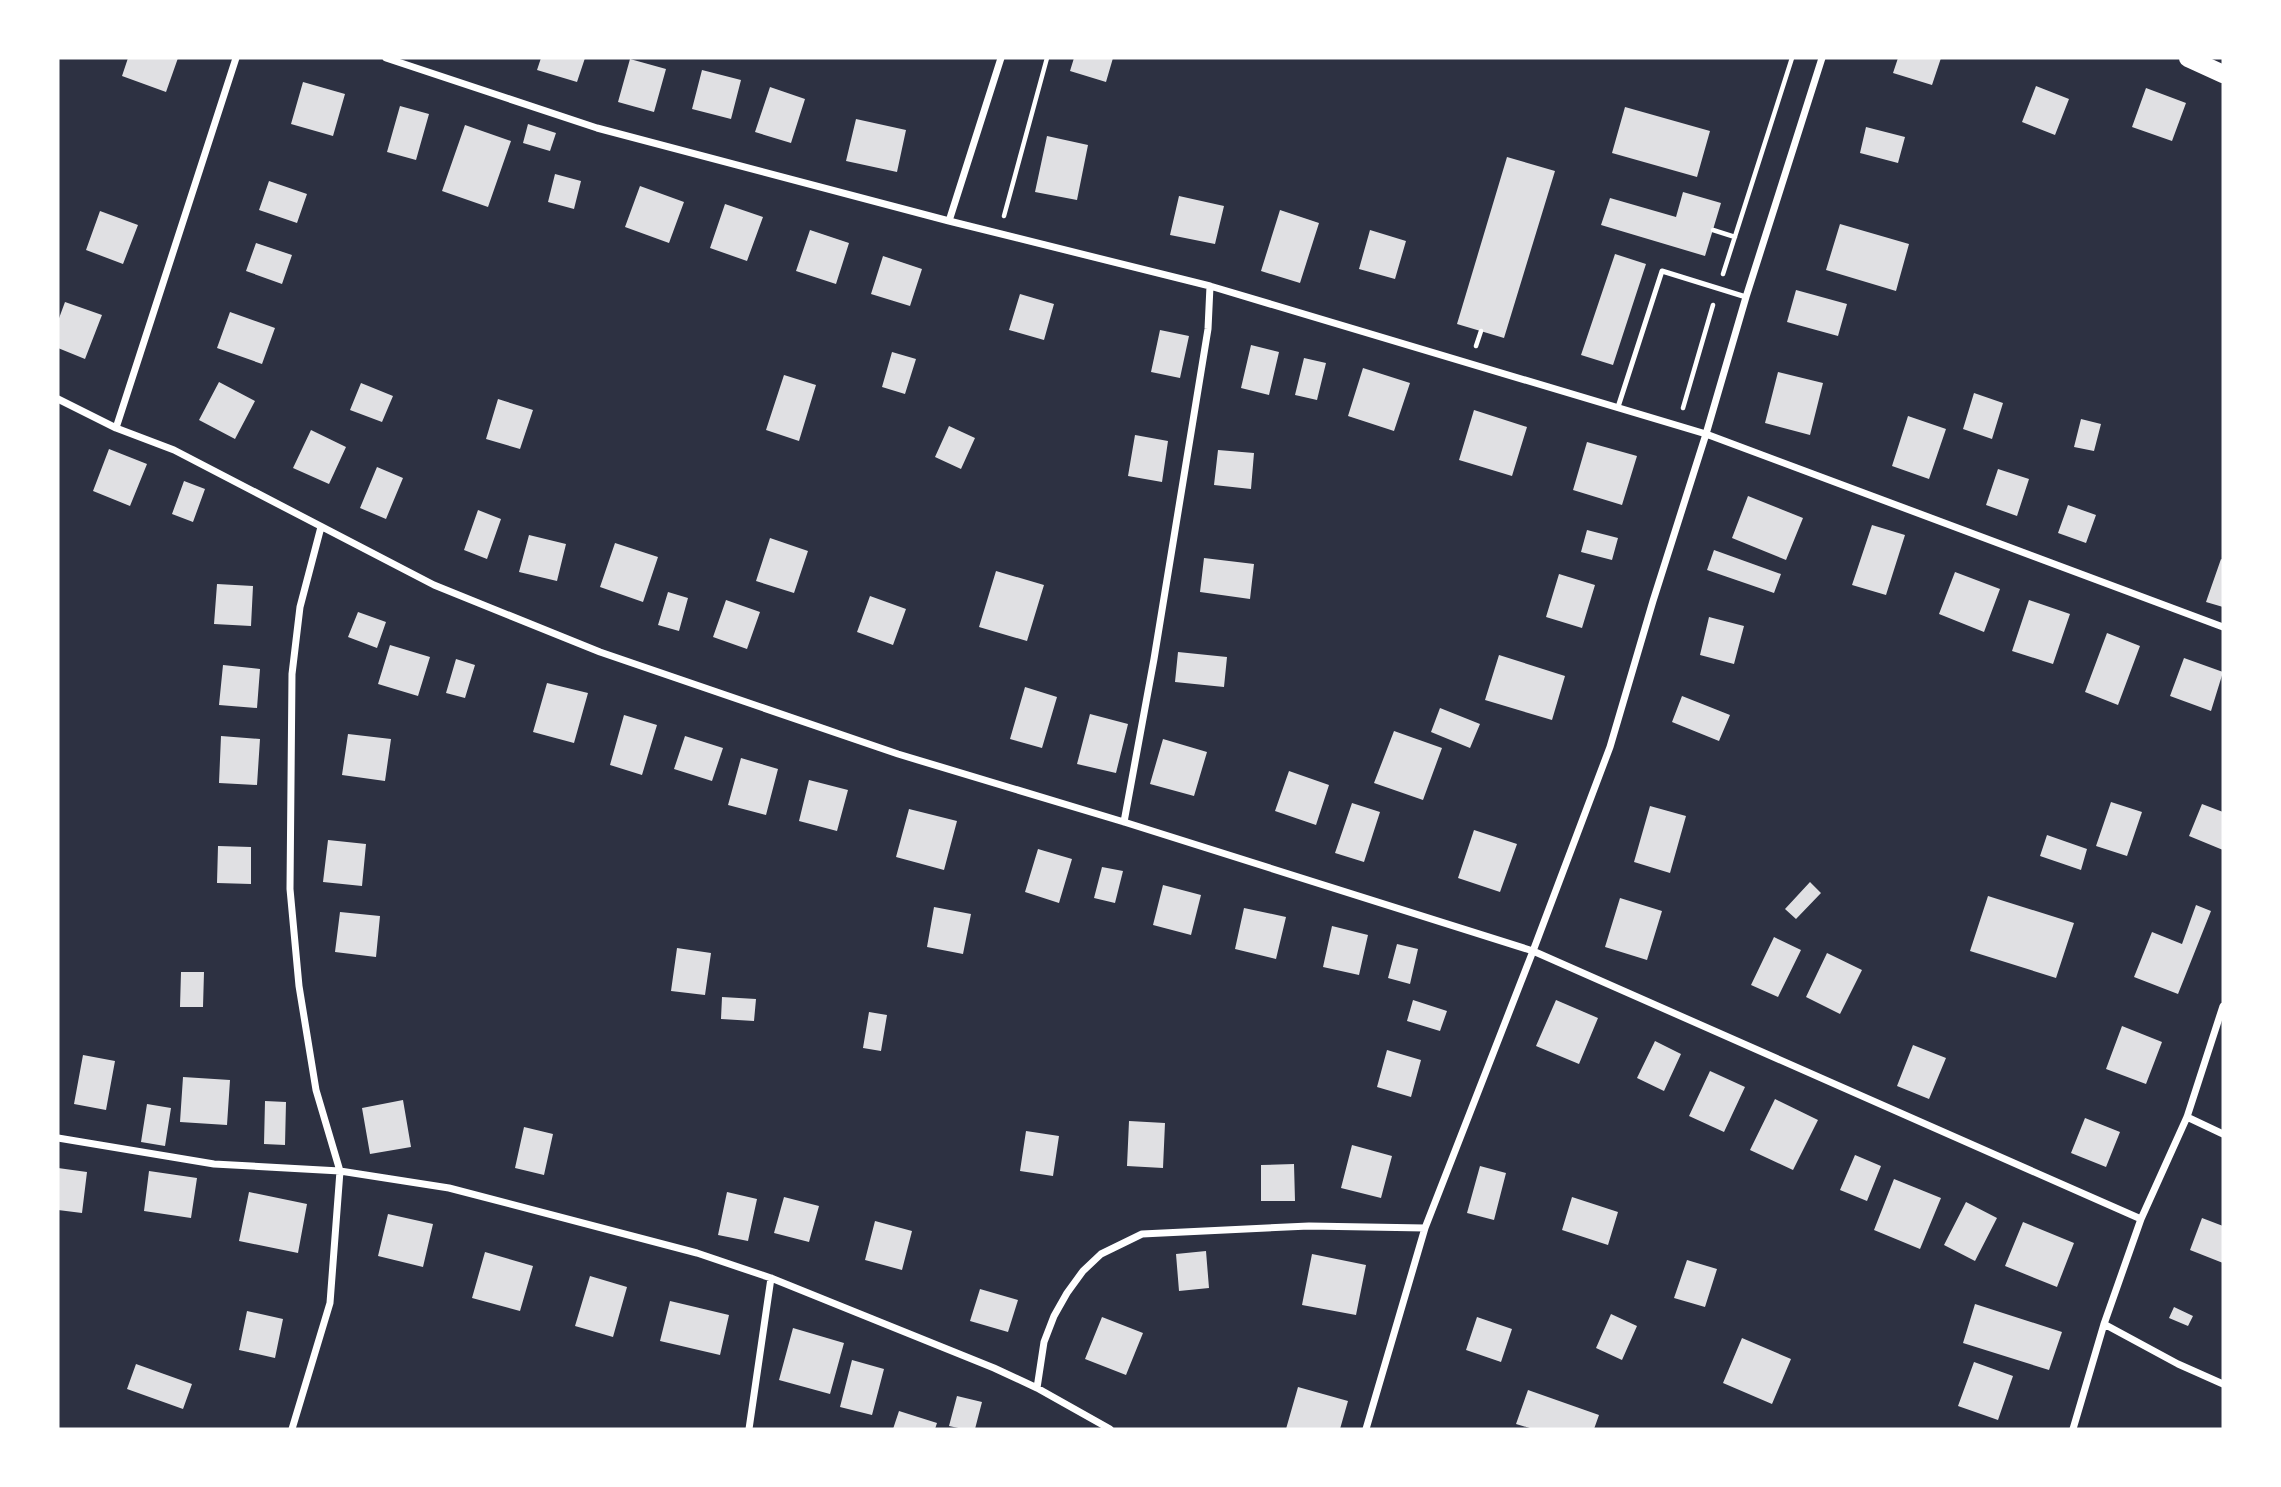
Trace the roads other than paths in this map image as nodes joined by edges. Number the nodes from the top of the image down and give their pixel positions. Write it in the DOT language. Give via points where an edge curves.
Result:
graph roads {
  1 [pos="236,58"];
  2 [pos="386,58"];
  3 [pos="1002,58"];
  4 [pos="1822,58"];
  5 [pos="2188,58"];
  6 [pos="2223,74"];
  7 [pos="949,221"];
  8 [pos="1210,286"];
  9 [pos="1746,297"];
  10 [pos="58,399"];
  11 [pos="1618,407"];
  12 [pos="116,428"];
  13 [pos="1706,434"];
  14 [pos="321,527"];
  15 [pos="2223,628"];
  16 [pos="1124,822"];
  17 [pos="1533,951"];
  18 [pos="2223,1006"];
  19 [pos="2187,1117"];
  20 [pos="2223,1134"];
  21 [pos="58,1138"];
  22 [pos="340,1171"];
  23 [pos="2141,1219"];
  24 [pos="1424,1228"];
  25 [pos="771,1278"];
  26 [pos="2104,1324"];
  27 [pos="2223,1384"];
  28 [pos="1037,1388"];
  29 [pos="292,1429"];
  30 [pos="749,1429"];
  31 [pos="1110,1429"];
  32 [pos="1366,1429"];
  33 [pos="2073,1429"];
  1 -- 12 [label="street"];
  2 -- 7 [label="street" via="597,128"];
  3 -- 7 [label="street"];
  4 -- 9 [label="street"];
  5 -- 6 [label="main road"];
  7 -- 8 [label="street"];
  8 -- 11 [label="street"];
  8 -- 16 [label="street" via="1208,329"];
  9 -- 11 [label="lane" via="1662,271"];
  9 -- 13 [label="street"];
  10 -- 12 [label="street"];
  11 -- 13 [label="street"];
  12 -- 14 [label="street" via="174,450"];
  13 -- 15 [label="street"];
  13 -- 17 [label="street" via="1610,747"];
  14 -- 16 [label="street" via="434,585 600,652 898,754"];
  14 -- 22 [label="street" via="300,607 292,674 290,889 299,986 316,1090"];
  16 -- 17 [label="street"];
  17 -- 23 [label="street"];
  17 -- 24 [label="street"];
  18 -- 19 [label="street"];
  19 -- 20 [label="street"];
  19 -- 23 [label="street"];
  21 -- 22 [label="street" via="214,1164"];
  22 -- 25 [label="street" via="449,1188 698,1253"];
  22 -- 29 [label="street" via="330,1303"];
  23 -- 26 [label="street"];
  24 -- 28 [label="street" via="1309,1226 1142,1234 1101,1254 1067,1293 1044,1342"];
  24 -- 32 [label="street"];
  25 -- 28 [label="street"];
  25 -- 30 [label="street"];
  26 -- 27 [label="street"];
  26 -- 33 [label="street"];
  28 -- 31 [label="street"];
}
